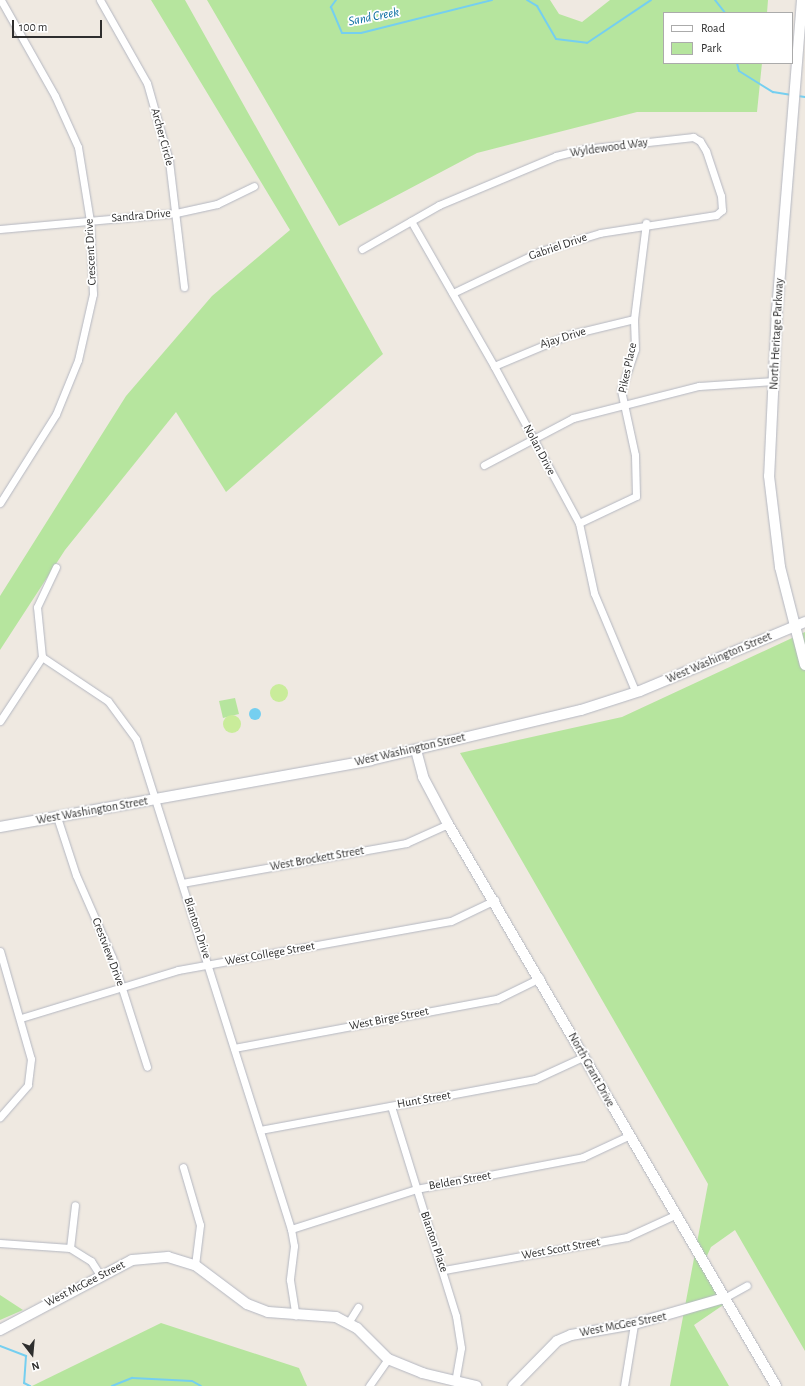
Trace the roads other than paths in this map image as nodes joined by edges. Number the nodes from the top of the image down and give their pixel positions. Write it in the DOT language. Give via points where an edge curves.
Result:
graph roads {
  1 [pos="1,0"];
  2 [pos="100,0"];
  3 [pos="802,0"];
  4 [pos="254,186"];
  5 [pos="176,213"];
  6 [pos="90,221"];
  7 [pos="410,221"];
  8 [pos="646,224"];
  9 [pos="0,229"];
  10 [pos="362,249"];
  11 [pos="184,287"];
  12 [pos="453,294"];
  13 [pos="634,319"];
  14 [pos="494,366"];
  15 [pos="774,381"];
  16 [pos="622,406"];
  17 [pos="533,439"];
  18 [pos="484,465"];
  19 [pos="0,503"];
  20 [pos="579,523"];
  21 [pos="56,567"];
  22 [pos="805,622"];
  23 [pos="793,627"];
  24 [pos="42,657"];
  25 [pos="805,665"];
  26 [pos="636,693"];
  27 [pos="0,721"];
  28 [pos="416,750"];
  29 [pos="154,800"];
  30 [pos="57,817"];
  31 [pos="448,824"];
  32 [pos="0,827"];
  33 [pos="182,883"];
  34 [pos="495,900"];
  35 [pos="0,952"];
  36 [pos="209,964"];
  37 [pos="540,978"];
  38 [pos="121,987"];
  39 [pos="21,1018"];
  40 [pos="234,1048"];
  41 [pos="584,1057"];
  42 [pos="147,1067"];
  43 [pos="391,1106"];
  44 [pos="0,1117"];
  45 [pos="260,1130"];
  46 [pos="628,1136"];
  47 [pos="183,1167"];
  48 [pos="416,1189"];
  49 [pos="75,1206"];
  50 [pos="675,1216"];
  51 [pos="291,1229"];
  52 [pos="0,1243"];
  53 [pos="70,1248"];
  54 [pos="195,1264"];
  55 [pos="444,1270"];
  56 [pos="100,1275"];
  57 [pos="747,1285"];
  58 [pos="724,1298"];
  59 [pos="358,1307"];
  60 [pos="296,1316"];
  61 [pos="348,1323"];
  62 [pos="634,1324"];
  63 [pos="0,1330"];
  64 [pos="388,1359"];
  65 [pos="455,1381"];
  66 [pos="369,1386"];
  67 [pos="476,1386"];
  68 [pos="513,1386"];
  69 [pos="624,1386"];
  70 [pos="776,1386"];
  1 -- 6 [label="street, Crescent Drive" via="55,96 78,147"];
  2 -- 5 [label="street, Archer Circle" via="147,83 170,161"];
  3 -- 15 [label="street, North Heritage Parkway"];
  4 -- 5 [label="street, Sandra Drive" via="218,204"];
  5 -- 6 [label="street, Sandra Drive"];
  5 -- 11 [label="street, Archer Circle"];
  6 -- 9 [label="street, Sandra Drive"];
  6 -- 19 [label="street, Crescent Drive" via="92,294 78,360 56,414"];
  7 -- 8 [label="street, Wyldewood Way" via="490,181 556,156 626,144 693,137 700,141 715,175 722,210 716,215"];
  7 -- 10 [label="street, Wyldewood Way"];
  7 -- 12 [label="street, Nolan Drive"];
  8 -- 12 [label="street, Gabriel Drive" via="541,251"];
  8 -- 13 [label="street, Pikes Place"];
  12 -- 14 [label="street, Nolan Drive"];
  13 -- 14 [label="street, Ajay Drive" via="568,334"];
  13 -- 16 [label="street, Pikes Place" via="634,349 623,379"];
  14 -- 17 [label="street, Nolan Drive"];
  15 -- 16 [label="street" via="699,386"];
  15 -- 23 [label="street, North Heritage Parkway" via="769,476 780,567"];
  16 -- 17 [label="street" via="573,418"];
  16 -- 20 [label="street, Pikes Place" via="635,455 636,496"];
  17 -- 18 [label="street"];
  17 -- 20 [label="street, Nolan Drive"];
  20 -- 26 [label="street, Nolan Drive" via="594,593"];
  21 -- 24 [label="street" via="38,607"];
  22 -- 23 [label="street, West Washington Street"];
  23 -- 25 [label="street, North Heritage Parkway"];
  23 -- 26 [label="street, West Washington Street"];
  24 -- 27 [label="street"];
  24 -- 29 [label="street, Blanton Drive" via="96,691 121,714 136,739"];
  26 -- 28 [label="street, West Washington Street"];
  28 -- 29 [label="street, West Washington Street"];
  28 -- 31 [label="street, North Grant Drive" via="423,777"];
  29 -- 30 [label="street, West Washington Street"];
  29 -- 33 [label="street, Blanton Drive"];
  30 -- 32 [label="street, West Washington Street"];
  30 -- 38 [label="street, Crestview Drive" via="76,875 103,933"];
  31 -- 33 [label="street, West Brockett Street" via="406,843"];
  31 -- 34 [label="street, North Grant Drive"];
  33 -- 36 [label="street, Blanton Drive"];
  34 -- 36 [label="street, West College Street" via="451,921"];
  34 -- 37 [label="street, North Grant Drive"];
  35 -- 39 [label="street"];
  36 -- 38 [label="street, West College Street"];
  36 -- 40 [label="street, Blanton Drive"];
  37 -- 40 [label="street, West Birge Street" via="497,999"];
  37 -- 41 [label="street, North Grant Drive"];
  38 -- 39 [label="street, West College Street"];
  38 -- 42 [label="street, Crestview Drive"];
  39 -- 44 [label="street" via="31,1059 28,1085"];
  40 -- 45 [label="street, Blanton Drive"];
  41 -- 43 [label="street, Hunt Street" via="536,1079"];
  41 -- 46 [label="street, North Grant Drive"];
  43 -- 45 [label="street, Hunt Street"];
  43 -- 48 [label="street, Blanton Place"];
  45 -- 51 [label="street, Blanton Drive"];
  46 -- 48 [label="street, Belden Street" via="583,1157"];
  46 -- 50 [label="street, North Grant Drive"];
  47 -- 54 [label="street" via="200,1225"];
  48 -- 51 [label="street, Belden Street"];
  48 -- 55 [label="street, Blanton Place"];
  49 -- 53 [label="street"];
  50 -- 55 [label="street, West Scott Street" via="627,1237"];
  50 -- 58 [label="street, North Grant Drive"];
  51 -- 60 [label="street, Blanton Drive" via="294,1246 290,1280"];
  52 -- 53 [label="street"];
  53 -- 56 [label="street" via="91,1261"];
  54 -- 56 [label="street, West McGee Street" via="168,1256 132,1260"];
  54 -- 60 [label="street, West McGee Street" via="247,1304 268,1312"];
  55 -- 65 [label="street, Blanton Place" via="461,1348"];
  56 -- 63 [label="street, West McGee Street"];
  57 -- 58 [label="street, West McGee Street"];
  58 -- 62 [label="street, West McGee Street"];
  58 -- 70 [label="street, North Grant Drive"];
  59 -- 61 [label="street"];
  60 -- 61 [label="street, West McGee Street" via="336,1317"];
  61 -- 64 [label="street, West McGee Street"];
  62 -- 68 [label="street, West McGee Street" via="571,1335 557,1341"];
  62 -- 69 [label="street"];
  64 -- 65 [label="street, West McGee Street"];
  64 -- 66 [label="street"];
  65 -- 67 [label="street, West McGee Street"];
}
